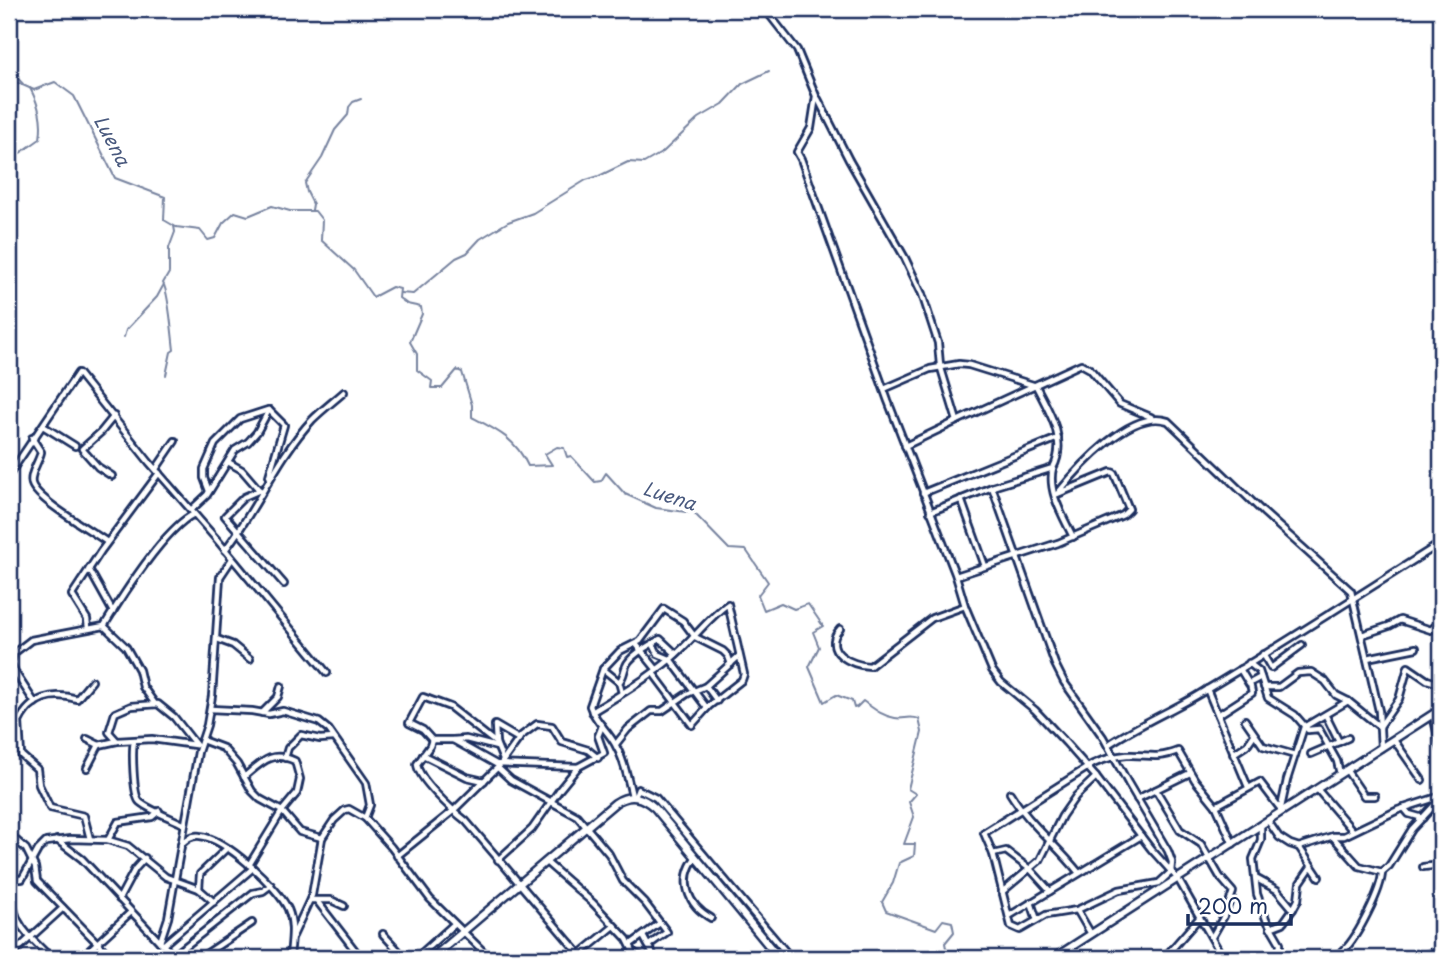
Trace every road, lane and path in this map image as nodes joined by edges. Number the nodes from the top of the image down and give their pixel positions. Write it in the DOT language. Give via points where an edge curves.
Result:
graph roads {
  1 [pos="765,9"];
  2 [pos="816,96"];
  3 [pos="940,365"];
  4 [pos="1036,386"];
  5 [pos="884,389"];
  6 [pos="344,391"];
  7 [pos="269,410"];
  8 [pos="114,416"];
  9 [pos="1153,418"];
  10 [pos="957,421"];
  11 [pos="43,426"];
  12 [pos="33,438"];
  13 [pos="1058,438"];
  14 [pos="175,441"];
  15 [pos="75,446"];
  16 [pos="905,446"];
  17 [pos="229,463"];
  18 [pos="1053,468"];
  19 [pos="157,471"];
  20 [pos="9,475"];
  21 [pos="112,476"];
  22 [pos="268,481"];
  23 [pos="992,487"];
  24 [pos="209,491"];
  25 [pos="261,491"];
  26 [pos="923,492"];
  27 [pos="1056,494"];
  28 [pos="961,499"];
  29 [pos="193,512"];
  30 [pos="930,512"];
  31 [pos="239,532"];
  32 [pos="1073,537"];
  33 [pos="107,542"];
  34 [pos="1441,543"];
  35 [pos="225,550"];
  36 [pos="1017,556"];
  37 [pos="232,559"];
  38 [pos="985,566"];
  39 [pos="89,569"];
  40 [pos="956,576"];
  41 [pos="284,584"];
  42 [pos="1354,600"];
  43 [pos="965,606"];
  44 [pos="113,612"];
  45 [pos="1441,621"];
  46 [pos="104,626"];
  47 [pos="88,628"];
  48 [pos="840,629"];
  49 [pos="1362,635"];
  50 [pos="695,637"];
  51 [pos="217,639"];
  52 [pos="636,644"];
  53 [pos="653,644"];
  54 [pos="1303,645"];
  55 [pos="1416,648"];
  56 [pos="642,652"];
  57 [pos="676,654"];
  58 [pos="1263,654"];
  59 [pos="739,656"];
  60 [pos="1367,658"];
  61 [pos="250,659"];
  62 [pos="670,659"];
  63 [pos="1249,663"];
  64 [pos="731,664"];
  65 [pos="603,669"];
  66 [pos="1240,669"];
  67 [pos="655,672"];
  68 [pos="327,673"];
  69 [pos="1261,677"];
  70 [pos="92,681"];
  71 [pos="619,682"];
  72 [pos="1441,684"];
  73 [pos="1249,685"];
  74 [pos="281,686"];
  75 [pos="706,687"];
  76 [pos="1264,687"];
  77 [pos="1207,689"];
  78 [pos="694,691"];
  79 [pos="622,693"];
  80 [pos="717,701"];
  81 [pos="1348,701"];
  82 [pos="676,702"];
  83 [pos="35,704"];
  84 [pos="155,704"];
  85 [pos="707,708"];
  86 [pos="210,709"];
  87 [pos="1441,709"];
  88 [pos="592,712"];
  89 [pos="262,713"];
  90 [pos="1218,715"];
  91 [pos="1433,715"];
  92 [pos="1326,716"];
  93 [pos="1245,720"];
  94 [pos="602,726"];
  95 [pos="1304,727"];
  96 [pos="1380,727"];
  97 [pos="1254,735"];
  98 [pos="334,738"];
  99 [pos="1348,738"];
  100 [pos="87,739"];
  101 [pos="519,739"];
  102 [pos="432,740"];
  103 [pos="453,740"];
  104 [pos="1394,740"];
  105 [pos="117,741"];
  106 [pos="134,741"];
  107 [pos="1339,742"];
  108 [pos="199,744"];
  109 [pos="616,744"];
  110 [pos="99,745"];
  111 [pos="496,745"];
  112 [pos="1108,745"];
  113 [pos="1329,746"];
  114 [pos="1381,749"];
  115 [pos="1441,750"];
  116 [pos="1233,754"];
  117 [pos="1311,754"];
  118 [pos="423,755"];
  119 [pos="1295,755"];
  120 [pos="285,758"];
  121 [pos="598,758"];
  122 [pos="1113,758"];
  123 [pos="501,764"];
  124 [pos="578,767"];
  125 [pos="87,768"];
  126 [pos="1088,768"];
  127 [pos="1191,773"];
  128 [pos="1343,773"];
  129 [pos="244,777"];
  130 [pos="1096,777"];
  131 [pos="1422,780"];
  132 [pos="484,781"];
  133 [pos="1248,787"];
  134 [pos="1317,789"];
  135 [pos="1156,790"];
  136 [pos="1010,793"];
  137 [pos="633,796"];
  138 [pos="1375,796"];
  139 [pos="1441,797"];
  140 [pos="1137,800"];
  141 [pos="552,802"];
  142 [pos="1216,806"];
  143 [pos="1404,808"];
  144 [pos="1020,810"];
  145 [pos="1280,810"];
  146 [pos="159,811"];
  147 [pos="282,811"];
  148 [pos="453,811"];
  149 [pos="365,818"];
  150 [pos="1423,818"];
  151 [pos="1264,823"];
  152 [pos="183,824"];
  153 [pos="587,828"];
  154 [pos="1353,831"];
  155 [pos="9,834"];
  156 [pos="1141,836"];
  157 [pos="1333,836"];
  158 [pos="322,838"];
  159 [pos="90,839"];
  160 [pos="56,840"];
  161 [pos="108,840"];
  162 [pos="1051,840"];
  163 [pos="1233,844"];
  164 [pos="180,845"];
  165 [pos="1299,847"];
  166 [pos="226,849"];
  167 [pos="993,853"];
  168 [pos="397,856"];
  169 [pos="145,858"];
  170 [pos="695,858"];
  171 [pos="1209,859"];
  172 [pos="32,860"];
  173 [pos="498,860"];
  174 [pos="546,862"];
  175 [pos="1441,865"];
  176 [pos="251,866"];
  177 [pos="1311,867"];
  178 [pos="1423,867"];
  179 [pos="1031,870"];
  180 [pos="1171,872"];
  181 [pos="1382,872"];
  182 [pos="1079,873"];
  183 [pos="1319,877"];
  184 [pos="1178,879"];
  185 [pos="1256,879"];
  186 [pos="175,880"];
  187 [pos="519,884"];
  188 [pos="271,885"];
  189 [pos="199,889"];
  190 [pos="1049,891"];
  191 [pos="1002,892"];
  192 [pos="119,899"];
  193 [pos="310,900"];
  194 [pos="317,901"];
  195 [pos="214,902"];
  196 [pos="1031,902"];
  197 [pos="344,906"];
  198 [pos="63,908"];
  199 [pos="1293,909"];
  200 [pos="1077,910"];
  201 [pos="131,912"];
  202 [pos="1009,916"];
  203 [pos="1200,917"];
  204 [pos="711,918"];
  205 [pos="1037,920"];
  206 [pos="251,923"];
  207 [pos="660,923"];
  208 [pos="454,924"];
  209 [pos="613,927"];
  210 [pos="1269,928"];
  211 [pos="462,932"];
  212 [pos="383,934"];
  213 [pos="1092,934"];
  214 [pos="293,936"];
  215 [pos="643,936"];
  216 [pos="30,938"];
  217 [pos="1212,938"];
  218 [pos="96,942"];
  219 [pos="631,944"];
  220 [pos="163,945"];
  221 [pos="649,945"];
  222 [pos="1441,949"];
  223 [pos="634,953"];
  224 [pos="582,956"];
  225 [pos="9,957"];
  226 [pos="174,957"];
  227 [pos="1282,957"];
  228 [pos="51,958"];
  229 [pos="81,958"];
  230 [pos="112,958"];
  231 [pos="153,958"];
  232 [pos="200,958"];
  233 [pos="290,958"];
  234 [pos="361,958"];
  235 [pos="405,958"];
  236 [pos="416,958"];
  237 [pos="432,958"];
  238 [pos="490,958"];
  239 [pos="616,958"];
  240 [pos="645,958"];
  241 [pos="655,958"];
  242 [pos="779,958"];
  243 [pos="791,958"];
  244 [pos="1054,958"];
  245 [pos="1164,958"];
  246 [pos="1223,958"];
  247 [pos="1329,958"];
  248 [pos="1417,958"];
  1 -- 2 [label="street" via="797,50"];
  2 -- 3 [label="street" via="922,294"];
  2 -- 5 [label="street" via="811,128 797,152"];
  3 -- 4 [label="street" via="970,365"];
  3 -- 5 [label="street"];
  3 -- 10 [label="street"];
  4 -- 9 [label="street" via="1085,365 1120,404"];
  4 -- 10 [label="street"];
  4 -- 13 [label="street"];
  5 -- 16 [label="street"];
  6 -- 22 [label="street" via="312,420"];
  7 -- 17 [label="street" via="257,432 235,450"];
  7 -- 22 [label="street" via="284,425"];
  7 -- 24 [label="street" via="240,419 215,444 204,468"];
  8 -- 11 [label="street" via="78,373"];
  8 -- 19 [label="street"];
  8 -- 21 [label="street" via="82,449"];
  9 -- 27 [label="street" via="1112,438"];
  9 -- 42 [label="street" via="1169,423 1334,573"];
  10 -- 16 [label="street"];
  11 -- 12 [label="street"];
  11 -- 15 [label="street"];
  12 -- 20 [label="street"];
  12 -- 33 [label="street" via="41,452 32,484 48,501"];
  13 -- 18 [label="street" via="1059,457"];
  13 -- 26 [label="street"];
  14 -- 19 [label="street"];
  16 -- 26 [label="street"];
  17 -- 24 [label="street"];
  17 -- 25 [label="street"];
  18 -- 23 [label="street"];
  18 -- 27 [label="street" via="1051,482"];
  19 -- 29 [label="street"];
  19 -- 33 [label="street"];
  22 -- 25 [label="street"];
  23 -- 28 [label="street"];
  23 -- 36 [label="street"];
  24 -- 29 [label="street"];
  25 -- 31 [label="street"];
  25 -- 31 [label="street" via="244,497 225,516"];
  26 -- 30 [label="street"];
  27 -- 32 [label="street"];
  27 -- 32 [label="street" via="1111,472 1129,509 1123,516"];
  28 -- 30 [label="street"];
  28 -- 38 [label="street"];
  29 -- 35 [label="street"];
  29 -- 44 [label="street" via="160,546"];
  30 -- 40 [label="street"];
  31 -- 35 [label="street"];
  31 -- 41 [label="street"];
  32 -- 36 [label="street"];
  33 -- 39 [label="street"];
  34 -- 42 [label="street"];
  35 -- 37 [label="street"];
  36 -- 38 [label="street"];
  36 -- 112 [label="street" via="1055,664"];
  37 -- 51 [label="street" via="219,577"];
  37 -- 68 [label="street"];
  38 -- 40 [label="street"];
  39 -- 44 [label="street"];
  39 -- 47 [label="street" via="72,595"];
  40 -- 43 [label="street"];
  42 -- 49 [label="street"];
  42 -- 58 [label="street"];
  43 -- 48 [label="street" via="932,618 870,666 858,666 838,652 834,635"];
  43 -- 126 [label="street" via="997,677 1048,722"];
  44 -- 46 [label="street"];
  45 -- 49 [label="street" via="1431,630 1401,620"];
  46 -- 47 [label="street"];
  46 -- 84 [label="street" via="126,647"];
  47 -- 83 [label="street" via="31,640 11,656 16,674"];
  49 -- 60 [label="street"];
  50 -- 52 [label="street" via="683,621 664,609"];
  50 -- 57 [label="street"];
  50 -- 59 [label="street" via="728,604"];
  50 -- 64 [label="street" via="723,651"];
  51 -- 61 [label="street"];
  51 -- 86 [label="street"];
  52 -- 56 [label="street"];
  52 -- 65 [label="street" via="620,651"];
  53 -- 56 [label="street"];
  53 -- 57 [label="street" via="663,640"];
  53 -- 62 [label="street" via="658,654"];
  54 -- 58 [label="street" via="1271,668"];
  55 -- 60 [label="street"];
  56 -- 67 [label="street"];
  56 -- 71 [label="street" via="629,661"];
  57 -- 62 [label="street"];
  58 -- 63 [label="street"];
  59 -- 64 [label="street"];
  59 -- 80 [label="street" via="744,677"];
  60 -- 96 [label="street"];
  62 -- 67 [label="street"];
  62 -- 78 [label="street"];
  63 -- 66 [label="street"];
  63 -- 69 [label="street"];
  64 -- 75 [label="street"];
  65 -- 71 [label="street"];
  65 -- 88 [label="street" via="590,701"];
  66 -- 73 [label="street"];
  66 -- 77 [label="street"];
  67 -- 79 [label="street"];
  67 -- 82 [label="street"];
  69 -- 73 [label="street"];
  69 -- 76 [label="street"];
  70 -- 83 [label="street" via="77,699 59,694"];
  71 -- 79 [label="street"];
  72 -- 96 [label="street" via="1408,667 1399,699"];
  73 -- 90 [label="street" via="1252,693"];
  74 -- 89 [label="street" via="278,697"];
  75 -- 78 [label="street"];
  75 -- 80 [label="street"];
  76 -- 81 [label="street" via="1279,687 1309,671"];
  76 -- 95 [label="street" via="1268,698 1297,716"];
  77 -- 90 [label="street"];
  77 -- 112 [label="street"];
  78 -- 82 [label="street"];
  78 -- 85 [label="street"];
  79 -- 88 [label="street"];
  80 -- 85 [label="street"];
  81 -- 92 [label="street"];
  81 -- 96 [label="street"];
  82 -- 85 [label="street" via="692,725"];
  82 -- 109 [label="street" via="662,711 651,711"];
  83 -- 159 [label="street" via="19,722 21,755 37,769 50,808 85,816"];
  84 -- 105 [label="street" via="115,713 109,732"];
  84 -- 108 [label="street" via="167,710"];
  86 -- 89 [label="street"];
  86 -- 108 [label="street"];
  87 -- 91 [label="main road"];
  88 -- 94 [label="street"];
  89 -- 98 [label="street" via="283,712 319,722"];
  90 -- 116 [label="street"];
  91 -- 104 [label="main road"];
  91 -- 115 [label="street"];
  92 -- 95 [label="street"];
  92 -- 107 [label="street"];
  93 -- 97 [label="street"];
  94 -- 109 [label="street"];
  94 -- 121 [label="street" via="598,736 604,751"];
  95 -- 113 [label="street" via="1319,729"];
  95 -- 119 [label="street"];
  96 -- 114 [label="street"];
  97 -- 116 [label="street"];
  97 -- 119 [label="street" via="1266,748"];
  98 -- 120 [label="street" via="301,735"];
  98 -- 149 [label="street" via="366,783 370,806"];
  99 -- 107 [label="street"];
  100 -- 110 [label="street"];
  101 -- 111 [label="street" via="495,725"];
  101 -- 121 [label="street" via="540,723 552,726 562,742"];
  101 -- 123 [label="street"];
  102 -- 103 [label="street"];
  102 -- 111 [label="street" via="409,723 423,697 450,706"];
  102 -- 118 [label="street"];
  103 -- 111 [label="street"];
  103 -- 123 [label="street" via="477,756"];
  104 -- 114 [label="main road"];
  104 -- 131 [label="street"];
  105 -- 106 [label="street"];
  105 -- 110 [label="street"];
  106 -- 108 [label="street"];
  106 -- 146 [label="street" via="138,799"];
  107 -- 113 [label="street"];
  108 -- 129 [label="street" via="223,748"];
  108 -- 152 [label="street"];
  109 -- 137 [label="street"];
  110 -- 125 [label="street"];
  111 -- 123 [label="street"];
  112 -- 122 [label="street"];
  113 -- 117 [label="street"];
  113 -- 128 [label="street"];
  114 -- 128 [label="main road"];
  116 -- 133 [label="street"];
  118 -- 132 [label="street"];
  118 -- 148 [label="street" via="417,768"];
  119 -- 145 [label="street"];
  120 -- 129 [label="street" via="269,757"];
  120 -- 147 [label="street" via="295,761 300,783 298,793"];
  121 -- 124 [label="street"];
  122 -- 126 [label="street"];
  122 -- 127 [label="street" via="1161,757 1178,751"];
  122 -- 140 [label="street"];
  123 -- 124 [label="street"];
  123 -- 132 [label="street"];
  123 -- 141 [label="street" via="511,780"];
  124 -- 141 [label="street"];
  126 -- 130 [label="street"];
  126 -- 144 [label="street"];
  127 -- 135 [label="street"];
  127 -- 142 [label="street"];
  128 -- 134 [label="main road"];
  128 -- 138 [label="street" via="1364,796"];
  129 -- 147 [label="street" via="260,799"];
  130 -- 156 [label="street"];
  130 -- 162 [label="street" via="1076,796"];
  132 -- 148 [label="street"];
  133 -- 142 [label="street"];
  133 -- 145 [label="street" via="1259,782"];
  134 -- 145 [label="main road"];
  134 -- 154 [label="street"];
  135 -- 140 [label="street"];
  135 -- 171 [label="street" via="1180,830 1201,844"];
  136 -- 144 [label="street"];
  137 -- 153 [label="main road" via="619,800"];
  137 -- 170 [label="main road" via="655,808"];
  137 -- 243 [label="street" via="638,789 656,798"];
  139 -- 143 [label="street"];
  139 -- 150 [label="street"];
  140 -- 180 [label="street" via="1168,851"];
  141 -- 153 [label="street" via="577,816"];
  141 -- 173 [label="street" via="532,829"];
  142 -- 163 [label="street"];
  143 -- 150 [label="street"];
  143 -- 154 [label="street"];
  144 -- 162 [label="street"];
  144 -- 167 [label="street" via="985,831"];
  145 -- 151 [label="main road"];
  146 -- 152 [label="street"];
  146 -- 161 [label="street" via="152,817 118,822"];
  147 -- 158 [label="street" via="300,832"];
  147 -- 176 [label="street"];
  148 -- 168 [label="street"];
  148 -- 173 [label="street"];
  149 -- 158 [label="street" via="345,810"];
  149 -- 168 [label="street"];
  150 -- 181 [label="street"];
  151 -- 163 [label="main road"];
  151 -- 165 [label="street"];
  151 -- 185 [label="street" via="1253,859"];
  152 -- 164 [label="street"];
  153 -- 174 [label="main road"];
  153 -- 207 [label="street" via="623,881"];
  154 -- 157 [label="street"];
  155 -- 172 [label="street"];
  156 -- 180 [label="street"];
  156 -- 182 [label="street"];
  157 -- 165 [label="street"];
  157 -- 181 [label="street" via="1359,866"];
  158 -- 193 [label="street"];
  159 -- 160 [label="street"];
  159 -- 161 [label="street"];
  160 -- 172 [label="street" via="46,842"];
  160 -- 192 [label="street" via="82,859"];
  161 -- 169 [label="street"];
  162 -- 179 [label="street"];
  162 -- 182 [label="street"];
  163 -- 171 [label="main road"];
  164 -- 166 [label="street" via="198,835"];
  164 -- 186 [label="street"];
  165 -- 177 [label="street"];
  166 -- 176 [label="street"];
  166 -- 189 [label="street" via="201,874"];
  167 -- 179 [label="street" via="1004,849"];
  167 -- 191 [label="street"];
  168 -- 208 [label="street"];
  169 -- 186 [label="street"];
  169 -- 192 [label="street"];
  170 -- 204 [label="street" via="687,870 687,886 695,904"];
  170 -- 242 [label="main road"];
  171 -- 184 [label="main road"];
  171 -- 217 [label="street" via="1233,892"];
  172 -- 198 [label="street" via="37,881"];
  172 -- 216 [label="street" via="22,879 11,879 18,923"];
  173 -- 187 [label="street"];
  174 -- 187 [label="main road"];
  174 -- 209 [label="street"];
  175 -- 178 [label="street"];
  176 -- 188 [label="street"];
  176 -- 195 [label="street"];
  177 -- 183 [label="street"];
  177 -- 199 [label="street" via="1300,883"];
  179 -- 190 [label="street"];
  179 -- 191 [label="street"];
  180 -- 184 [label="street"];
  180 -- 200 [label="street" via="1158,883 1119,890"];
  181 -- 247 [label="street" via="1378,891 1358,929 1344,950"];
  182 -- 190 [label="street"];
  184 -- 203 [label="street"];
  184 -- 213 [label="main road"];
  185 -- 199 [label="street" via="1277,890"];
  185 -- 210 [label="street"];
  186 -- 189 [label="street"];
  186 -- 220 [label="street"];
  187 -- 211 [label="main road"];
  187 -- 224 [label="street"];
  188 -- 214 [label="street" via="287,908"];
  188 -- 226 [label="street" via="253,892"];
  189 -- 195 [label="street"];
  190 -- 196 [label="street"];
  191 -- 202 [label="street"];
  192 -- 201 [label="street"];
  193 -- 194 [label="street"];
  193 -- 214 [label="street"];
  194 -- 197 [label="street" via="331,900"];
  194 -- 234 [label="street"];
  195 -- 220 [label="street"];
  196 -- 202 [label="street"];
  196 -- 205 [label="street"];
  198 -- 216 [label="street"];
  198 -- 218 [label="street"];
  199 -- 210 [label="street" via="1283,923"];
  200 -- 205 [label="street"];
  200 -- 213 [label="street"];
  201 -- 218 [label="street"];
  201 -- 220 [label="street"];
  202 -- 205 [label="street" via="1016,930"];
  203 -- 217 [label="street"];
  203 -- 245 [label="street"];
  206 -- 232 [label="street"];
  207 -- 215 [label="street"];
  207 -- 221 [label="street" via="667,932"];
  208 -- 211 [label="street"];
  208 -- 236 [label="street"];
  209 -- 219 [label="street"];
  209 -- 224 [label="street"];
  210 -- 227 [label="street" via="1280,943"];
  211 -- 237 [label="main road"];
  211 -- 238 [label="street"];
  212 -- 235 [label="street"];
  213 -- 244 [label="main road"];
  214 -- 233 [label="street"];
  215 -- 219 [label="street"];
  215 -- 221 [label="street"];
  216 -- 225 [label="street"];
  216 -- 228 [label="street"];
  217 -- 246 [label="street"];
  218 -- 229 [label="street"];
  218 -- 230 [label="street"];
  219 -- 223 [label="street"];
  220 -- 226 [label="street"];
  220 -- 231 [label="street"];
  221 -- 241 [label="street"];
  222 -- 248 [label="street"];
  223 -- 239 [label="street"];
  223 -- 240 [label="street"];
}
